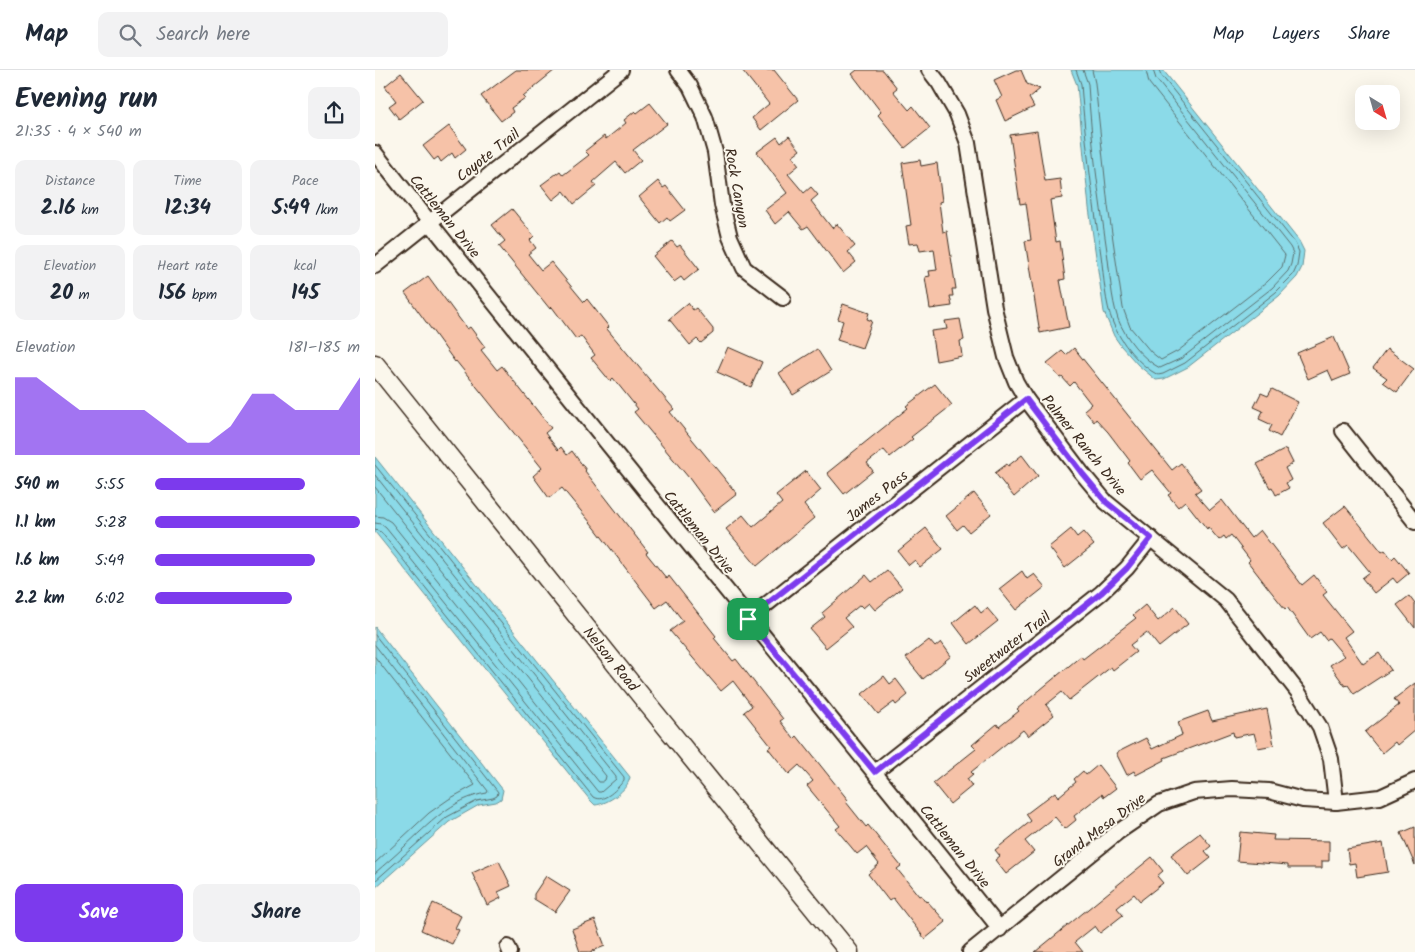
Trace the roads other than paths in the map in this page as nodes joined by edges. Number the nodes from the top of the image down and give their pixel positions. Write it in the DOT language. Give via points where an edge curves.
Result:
graph roads {
  1 [pos="621,70"];
  2 [pos="678,70"];
  3 [pos="929,70"];
  4 [pos="375,153"];
  5 [pos="429,222"];
  6 [pos="375,266"];
  7 [pos="783,298"];
  8 [pos="375,364"];
  9 [pos="1026,399"];
  10 [pos="1343,430"];
  11 [pos="1415,522"];
  12 [pos="1151,538"];
  13 [pos="748,619"];
  14 [pos="875,772"];
  15 [pos="1415,781"];
  16 [pos="1335,802"];
  17 [pos="1000,929"];
  18 [pos="849,952"];
  19 [pos="970,952"];
  1 -- 5 [label="street, Coyote Trail"];
  2 -- 7 [label="street, Rock Canyon" via="705,117 715,152 730,238 744,268"];
  3 -- 9 [label="street, Palmer Ranch Drive" via="957,114 968,143 994,308 1006,357"];
  4 -- 5 [label="street, Cattleman Drive"];
  5 -- 6 [label="street, Coyote Trail"];
  5 -- 13 [label="street, Cattleman Drive"];
  8 -- 18 [label="street, Nelson Road"];
  9 -- 12 [label="street, Palmer Ranch Drive" via="1106,502"];
  9 -- 13 [label="street, James Pass"];
  10 -- 11 [label="street"];
  12 -- 14 [label="street, Sweetwater Trail" via="1101,593"];
  12 -- 16 [label="street, Palmer Ranch Drive" via="1226,600 1297,692 1320,727 1331,759"];
  13 -- 14 [label="street, Cattleman Drive"];
  14 -- 17 [label="street, Cattleman Drive"];
  15 -- 16 [label="street, Grand Mesa Drive" via="1380,797"];
  16 -- 17 [label="street, Grand Mesa Drive" via="1232,788 1194,792 1159,804 1118,832"];
  17 -- 19 [label="street, Grand Mesa Drive"];
}
